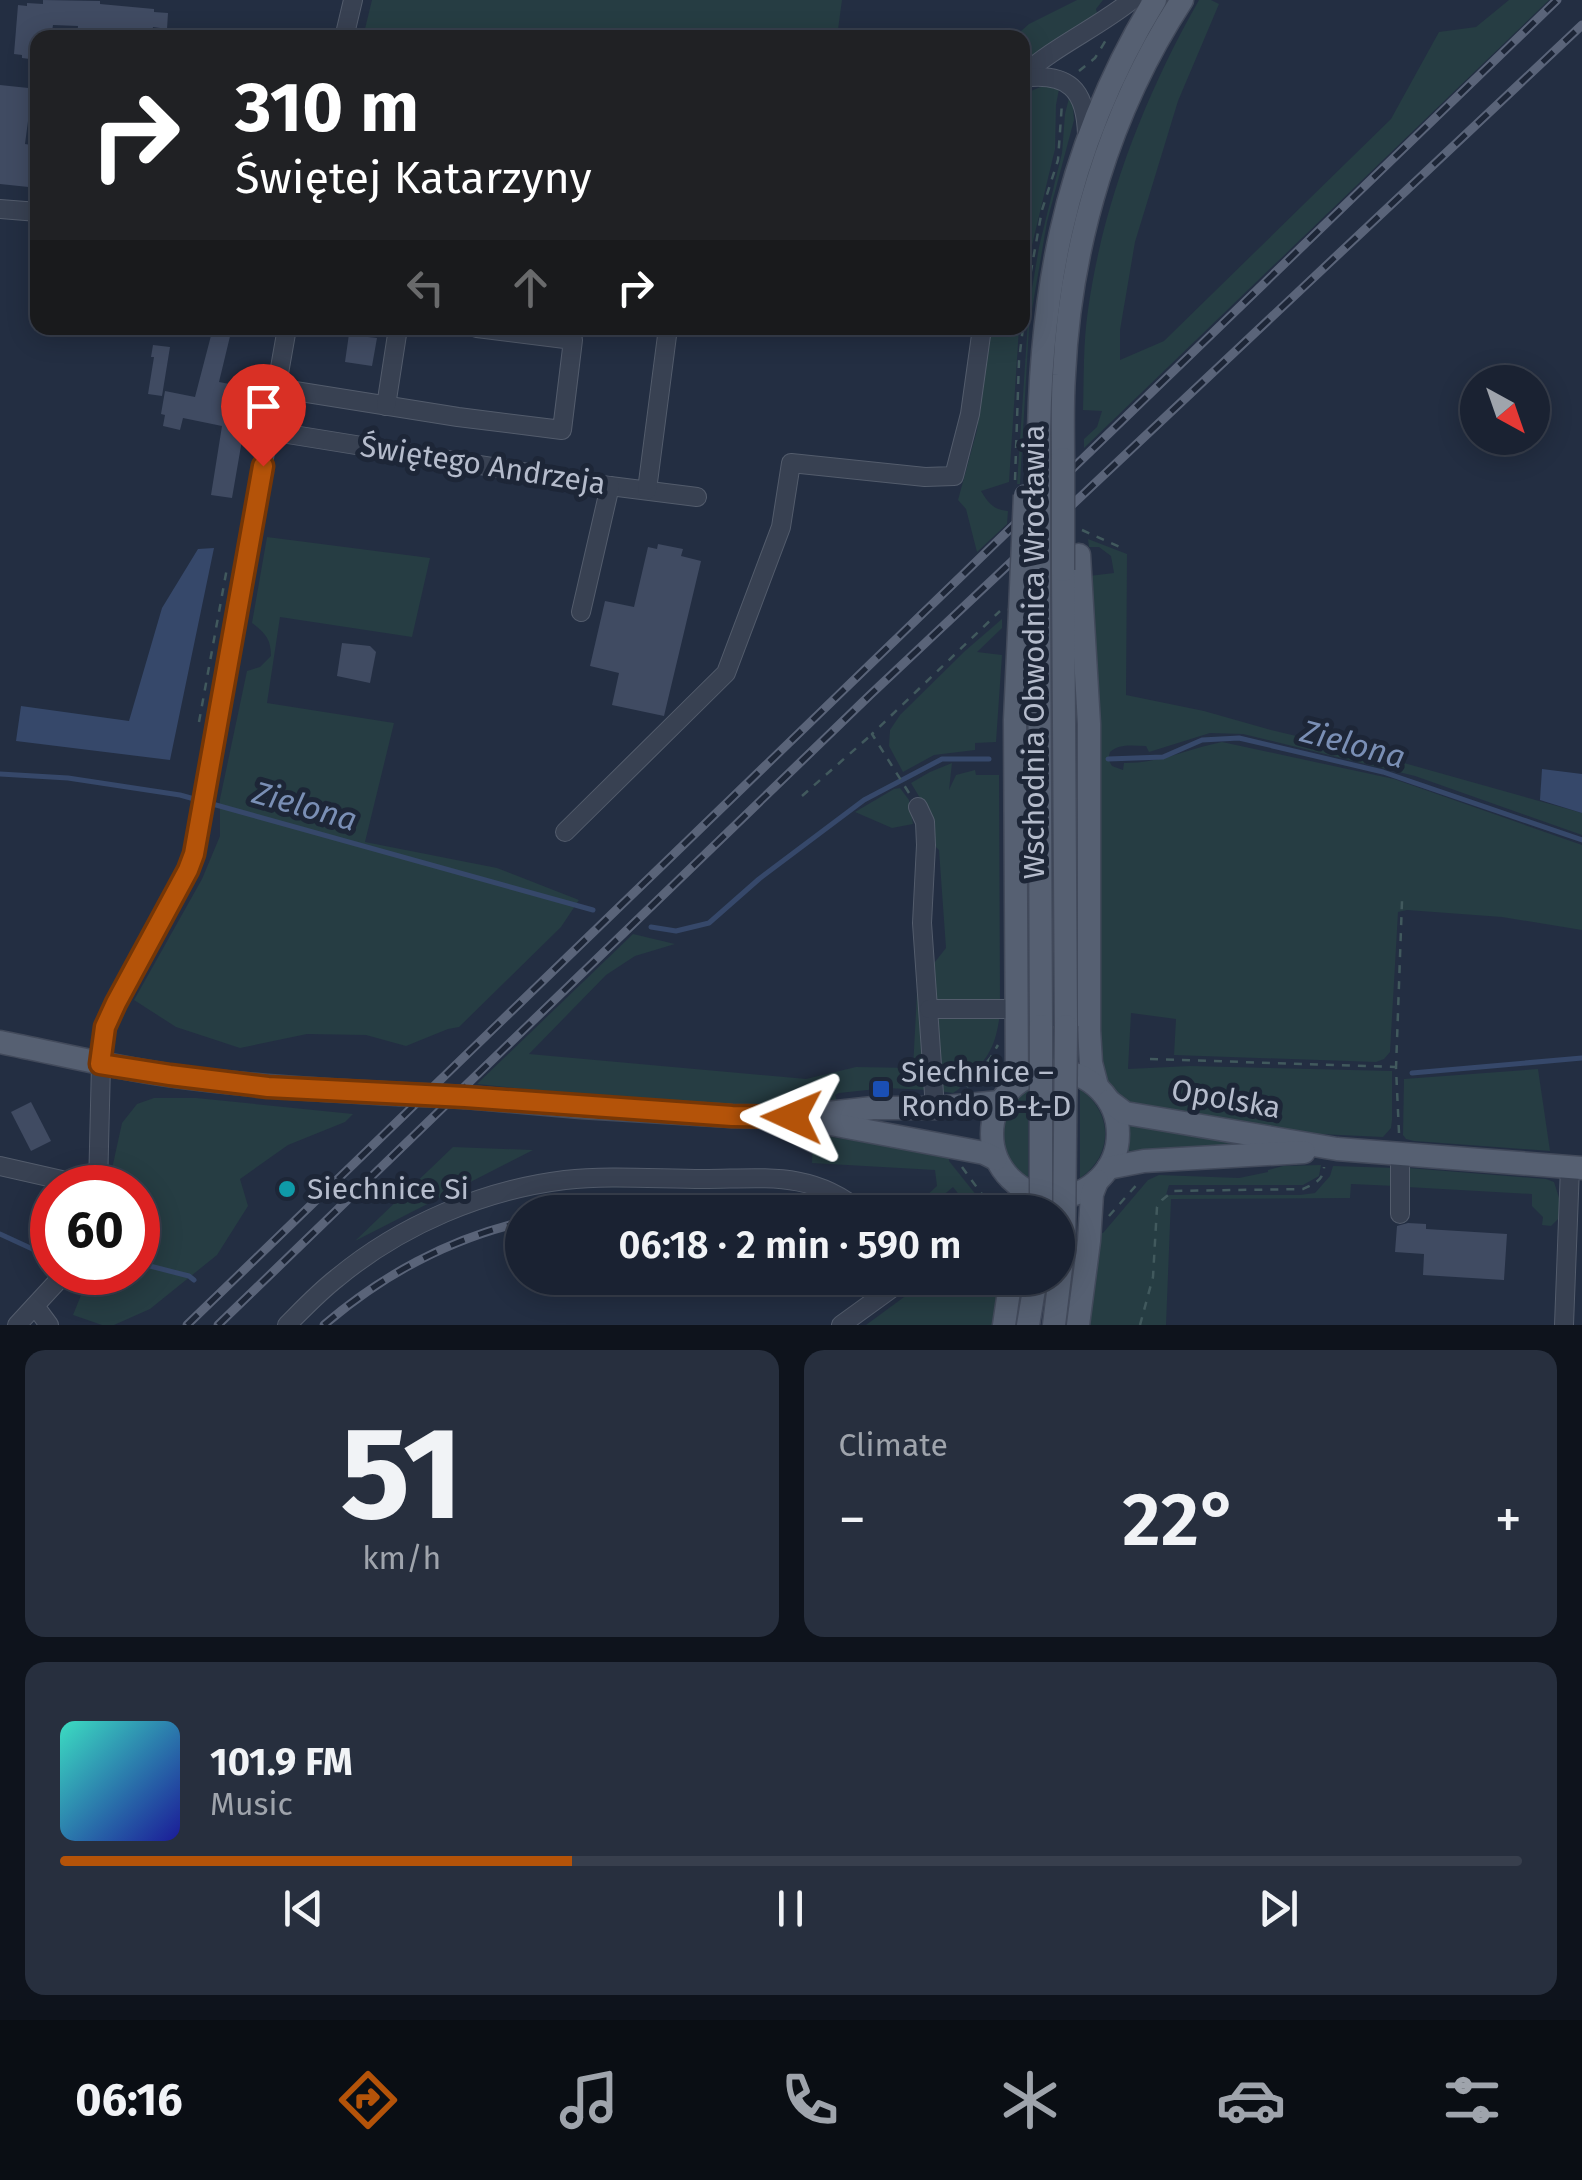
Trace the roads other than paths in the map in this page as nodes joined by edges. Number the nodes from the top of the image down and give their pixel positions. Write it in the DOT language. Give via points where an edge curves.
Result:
graph roads {
  1 [pos="352,0"];
  2 [pos="1132,0"];
  3 [pos="1155,0"];
  4 [pos="1182,0"];
  5 [pos="346,30"];
  6 [pos="1030,70"];
  7 [pos="1030,77"];
  8 [pos="1088,138"];
  9 [pos="0,209"];
  10 [pos="30,211"];
  11 [pos="286,335"];
  12 [pos="397,335"];
  13 [pos="532,335"];
  14 [pos="667,335"];
  15 [pos="981,335"];
  16 [pos="276,388"];
  17 [pos="386,406"];
  18 [pos="269,431"];
  19 [pos="610,486"];
  20 [pos="1032,489"];
  21 [pos="647,490"];
  22 [pos="697,497"];
  23 [pos="1071,563"];
  24 [pos="582,612"];
  25 [pos="918,807"];
  26 [pos="566,832"];
  27 [pos="930,1009"];
  28 [pos="1016,1009"];
  29 [pos="0,1042"];
  30 [pos="100,1064"];
  31 [pos="1016,1083"];
  32 [pos="1103,1094"];
  33 [pos="1000,1102"];
  34 [pos="935,1108"];
  35 [pos="792,1117"];
  36 [pos="1330,1150"];
  37 [pos="1389,1154"];
  38 [pos="996,1159"];
  39 [pos="98,1165"];
  40 [pos="0,1166"];
  41 [pos="1576,1167"];
  42 [pos="30,1173"];
  43 [pos="1103,1174"];
  44 [pos="1016,1184"];
  45 [pos="839,1195"];
  46 [pos="1019,1195"];
  47 [pos="1041,1195"];
  48 [pos="1400,1214"];
  49 [pos="45,1295"];
  50 [pos="882,1295"];
  51 [pos="1008,1295"];
  52 [pos="1033,1295"];
  53 [pos="35,1306"];
  54 [pos="17,1325"];
  55 [pos="49,1325"];
  56 [pos="287,1325"];
  57 [pos="841,1325"];
  58 [pos="1004,1325"];
  59 [pos="1028,1325"];
  60 [pos="1054,1325"];
  61 [pos="1078,1325"];
  62 [pos="1564,1325"];
  1 -- 5 [label="street"];
  2 -- 6 [label="street"];
  3 -- 8 [label="main road, Wschodnia Obwodnica Wrocławia"];
  4 -- 23 [label="main road, Wschodnia Obwodnica Wrocławia, bridge" via="1126,106 1101,170 1076,270 1064,374 1063,492"];
  7 -- 8 [label="street" via="1048,76 1079,94"];
  8 -- 20 [label="main road, Wschodnia Obwodnica Wrocławia" via="1052,272"];
  9 -- 10 [label="street"];
  11 -- 16 [label="street"];
  12 -- 17 [label="street"];
  13 -- 17 [label="street" via="572,340 562,430"];
  14 -- 21 [label="street"];
  15 -- 26 [label="street" via="954,476 792,463 781,528 726,672"];
  16 -- 17 [label="street"];
  16 -- 18 [label="street"];
  18 -- 19 [label="street, Świętego Andrzeja"];
  18 -- 30 [label="street" via="199,829 188,870 105,1027"];
  19 -- 21 [label="street, Świętego Andrzeja"];
  19 -- 24 [label="street"];
  20 -- 28 [label="main road, bridge" via="1013,608"];
  20 -- 47 [label="main road, Wschodnia Obwodnica Wrocławia, bridge" via="1039,592"];
  21 -- 22 [label="street, Świętego Andrzeja"];
  23 -- 32 [label="main road" via="1088,724 1089,1030 1091,1063"];
  23 -- 60 [label="main road, Wschodnia Obwodnica Wrocławia, bridge" via="1064,1244"];
  25 -- 27 [label="street" via="925,822 922,923"];
  27 -- 28 [label="street"];
  27 -- 34 [label="street"];
  28 -- 31 [label="main road"];
  29 -- 30 [label="main road"];
  30 -- 35 [label="main road, bridge" via="268,1087"];
  30 -- 39 [label="street"];
  31 -- 32 [label="main road" via="1058,1070"];
  31 -- 33 [label="main road"];
  32 -- 36 [label="main road, Opolska" via="1125,1113"];
  32 -- 43 [label="main road" via="1117,1123 1117,1146"];
  33 -- 34 [label="main road"];
  33 -- 38 [label="main road" via="993,1120"];
  34 -- 35 [label="main road"];
  35 -- 38 [label="main road"];
  36 -- 37 [label="main road, Opolska"];
  36 -- 43 [label="main road, Opolska" via="1144,1161"];
  37 -- 41 [label="main road, Opolska"];
  37 -- 48 [label="street"];
  38 -- 44 [label="main road"];
  40 -- 42 [label="street"];
  41 -- 62 [label="street"];
  43 -- 44 [label="main road" via="1057,1197"];
  43 -- 61 [label="main road" via="1092,1194"];
  44 -- 46 [label="main road"];
  45 -- 56 [label="street" via="780,1178 568,1180 524,1187 421,1224 338,1277"];
  49 -- 53 [label="street"];
  50 -- 57 [label="street"];
  51 -- 58 [label="main road"];
  52 -- 59 [label="main road"];
  53 -- 54 [label="street"];
  53 -- 55 [label="street"];
}
